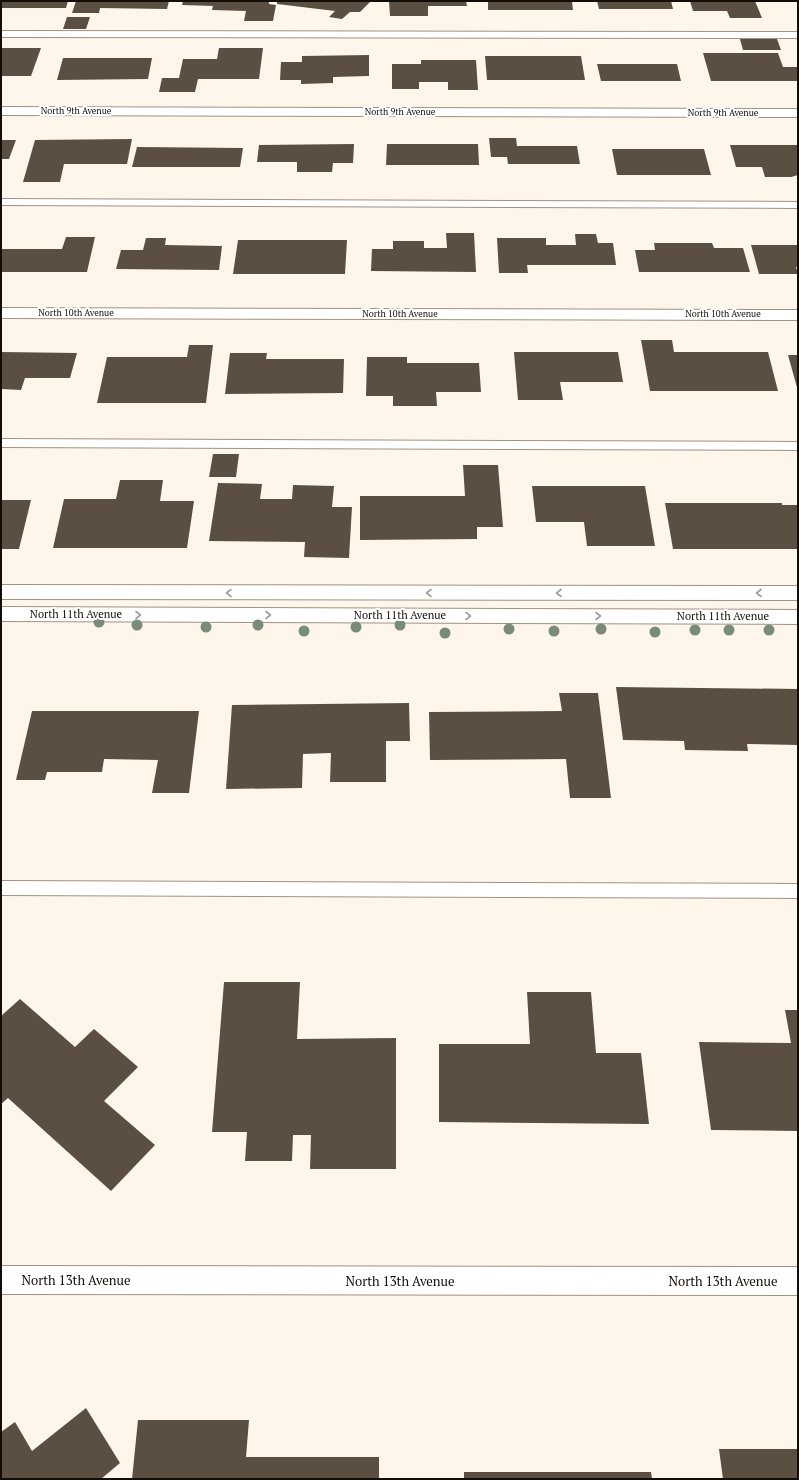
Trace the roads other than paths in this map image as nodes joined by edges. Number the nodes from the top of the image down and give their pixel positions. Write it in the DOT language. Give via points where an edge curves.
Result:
graph roads {
  1 [pos="1,34"];
  2 [pos="798,35"];
  3 [pos="1,111"];
  4 [pos="798,113"];
  5 [pos="1,202"];
  6 [pos="798,205"];
  7 [pos="1,313"];
  8 [pos="798,315"];
  9 [pos="1,443"];
  10 [pos="798,446"];
  11 [pos="1,592"];
  12 [pos="798,593"];
  13 [pos="1,614"];
  14 [pos="798,617"];
  15 [pos="1,888"];
  16 [pos="798,891"];
  17 [pos="1,1280"];
  18 [pos="798,1282"];
  1 -- 2 [label="lane"];
  3 -- 4 [label="street, North 9th Avenue"];
  5 -- 6 [label="lane"];
  7 -- 8 [label="street, North 10th Avenue"];
  9 -- 10 [label="lane"];
  12 -- 11 [label="street, North 11th Avenue, one-way"];
  13 -- 14 [label="street, North 11th Avenue, one-way"];
  15 -- 16 [label="lane"];
  17 -- 18 [label="street, North 13th Avenue"];
}
